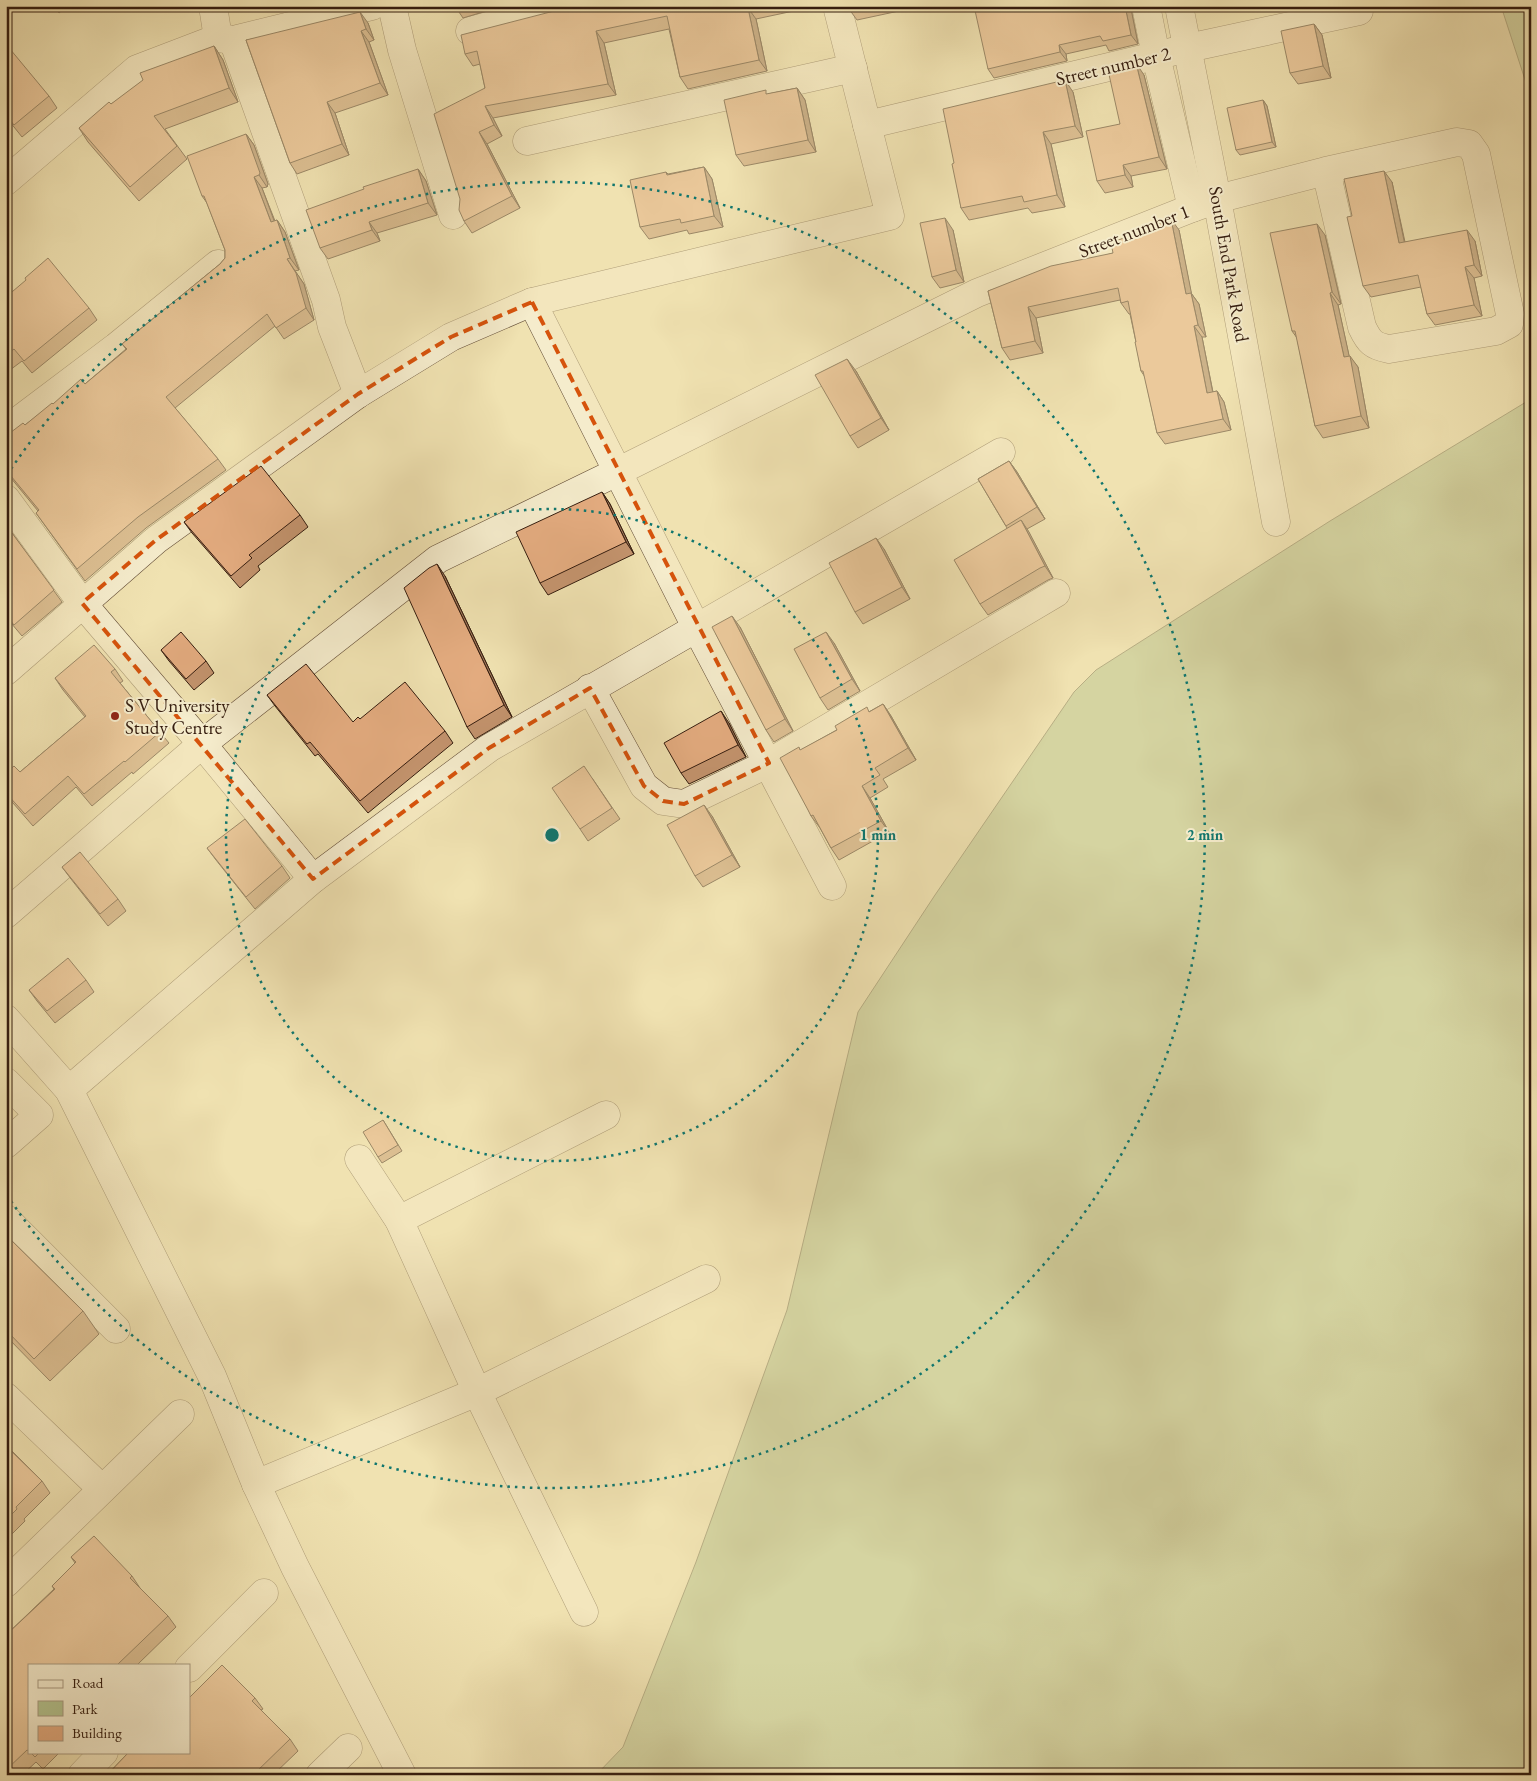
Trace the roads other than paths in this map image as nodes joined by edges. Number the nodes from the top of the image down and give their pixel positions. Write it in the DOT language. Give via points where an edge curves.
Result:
graph roads {
  1 [pos="214,6"];
  2 [pos="372,6"];
  3 [pos="392,6"];
  4 [pos="562,6"];
  5 [pos="837,6"];
  6 [pos="1146,6"];
  7 [pos="1179,6"];
  8 [pos="1359,11"];
  9 [pos="470,32"];
  10 [pos="226,39"];
  11 [pos="1188,48"];
  12 [pos="1156,56"];
  13 [pos="853,68"];
  14 [pos="867,125"];
  15 [pos="527,141"];
  16 [pos="1326,171"];
  17 [pos="6,181"];
  18 [pos="1205,203"];
  19 [pos="453,215"];
  20 [pos="218,264"];
  21 [pos="532,302"];
  22 [pos="358,394"];
  23 [pos="6,430"];
  24 [pos="1001,452"];
  25 [pos="619,471"];
  26 [pos="6,499"];
  27 [pos="1276,522"];
  28 [pos="1056,593"];
  29 [pos="82,603"];
  30 [pos="696,627"];
  31 [pos="6,671"];
  32 [pos="590,688"];
  33 [pos="202,744"];
  34 [pos="769,763"];
  35 [pos="313,879"];
  36 [pos="832,886"];
  37 [pos="6,914"];
  38 [pos="6,1019"];
  39 [pos="6,1082"];
  40 [pos="69,1090"];
  41 [pos="606,1115"];
  42 [pos="6,1144"];
  43 [pos="359,1160"];
  44 [pos="6,1219"];
  45 [pos="399,1220"];
  46 [pos="706,1279"];
  47 [pos="116,1329"];
  48 [pos="477,1392"];
  49 [pos="6,1397"];
  50 [pos="180,1414"];
  51 [pos="256,1484"];
  52 [pos="102,1489"];
  53 [pos="6,1583"];
  54 [pos="264,1594"];
  55 [pos="584,1612"];
  56 [pos="190,1667"];
  57 [pos="348,1748"];
  58 [pos="102,1754"];
  59 [pos="82,1775"];
  60 [pos="320,1775"];
  61 [pos="402,1775"];
  1 -- 10 [label="street"];
  2 -- 10 [label="street"];
  3 -- 19 [label="street" via="402,50"];
  4 -- 9 [label="street"];
  5 -- 13 [label="street"];
  6 -- 12 [label="street, South End Park Road"];
  7 -- 11 [label="street, South End Park Road"];
  8 -- 11 [label="street, Street number 2"];
  10 -- 17 [label="street" via="137,69"];
  10 -- 22 [label="street" via="326,300 332,327"];
  11 -- 12 [label="street, Street number 2"];
  11 -- 18 [label="street, South End Park Road"];
  12 -- 14 [label="street, Street number 2"];
  12 -- 18 [label="street, South End Park Road"];
  13 -- 14 [label="street"];
  13 -- 15 [label="street"];
  14 -- 21 [label="street" via="890,216"];
  16 -- 16 [label="street, Street number 1" via="1457,142 1470,144 1476,154 1510,314 1509,324 1496,331 1389,349 1376,347 1362,327"];
  16 -- 18 [label="street, Street number 1"];
  18 -- 25 [label="street, Street number 1" via="977,293"];
  18 -- 27 [label="street, South End Park Road"];
  20 -- 23 [label="street"];
  21 -- 22 [label="street" via="450,337"];
  21 -- 25 [label="street"];
  22 -- 29 [label="street" via="156,540"];
  24 -- 30 [label="street"];
  25 -- 30 [label="street"];
  25 -- 33 [label="street, Street number 1" via="438,559"];
  26 -- 29 [label="street"];
  28 -- 34 [label="street"];
  29 -- 31 [label="street"];
  29 -- 33 [label="street"];
  30 -- 32 [label="street"];
  30 -- 34 [label="street"];
  32 -- 34 [label="street" via="644,786 663,802 684,804"];
  32 -- 35 [label="street" via="490,748"];
  33 -- 35 [label="street"];
  33 -- 37 [label="street, Street number 1"];
  34 -- 36 [label="street"];
  35 -- 40 [label="street"];
  38 -- 40 [label="street"];
  39 -- 42 [label="street" via="39,1115"];
  40 -- 51 [label="street" via="212,1376"];
  41 -- 45 [label="street"];
  43 -- 45 [label="street"];
  44 -- 47 [label="street"];
  45 -- 48 [label="street"];
  46 -- 48 [label="street"];
  48 -- 51 [label="street"];
  48 -- 55 [label="street"];
  49 -- 52 [label="street"];
  50 -- 52 [label="street"];
  51 -- 61 [label="street"];
  52 -- 53 [label="street"];
  54 -- 56 [label="street"];
  57 -- 60 [label="street"];
  58 -- 59 [label="street"];
}
